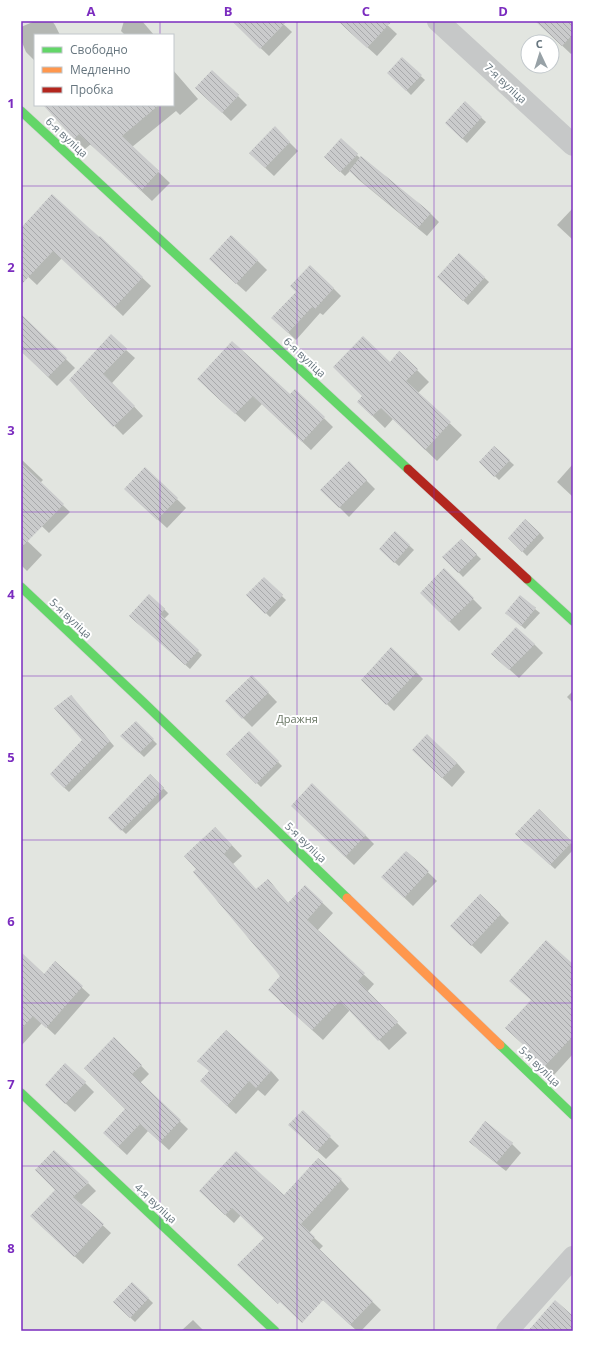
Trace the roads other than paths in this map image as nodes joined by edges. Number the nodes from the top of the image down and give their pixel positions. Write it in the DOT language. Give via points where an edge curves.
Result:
graph roads {
  1 [pos="438,21"];
  2 [pos="21,111"];
  3 [pos="573,145"];
  4 [pos="21,587"];
  5 [pos="573,621"];
  6 [pos="21,1093"];
  7 [pos="573,1115"];
  8 [pos="573,1257"];
  9 [pos="275,1331"];
  10 [pos="507,1331"];
  1 -- 3 [label="street, 7-я вуліца"];
  2 -- 5 [label="street, 6-я вуліца"];
  4 -- 7 [label="street, 5-я вуліца"];
  6 -- 9 [label="street, 4-я вуліца"];
  8 -- 10 [label="street"];
}
